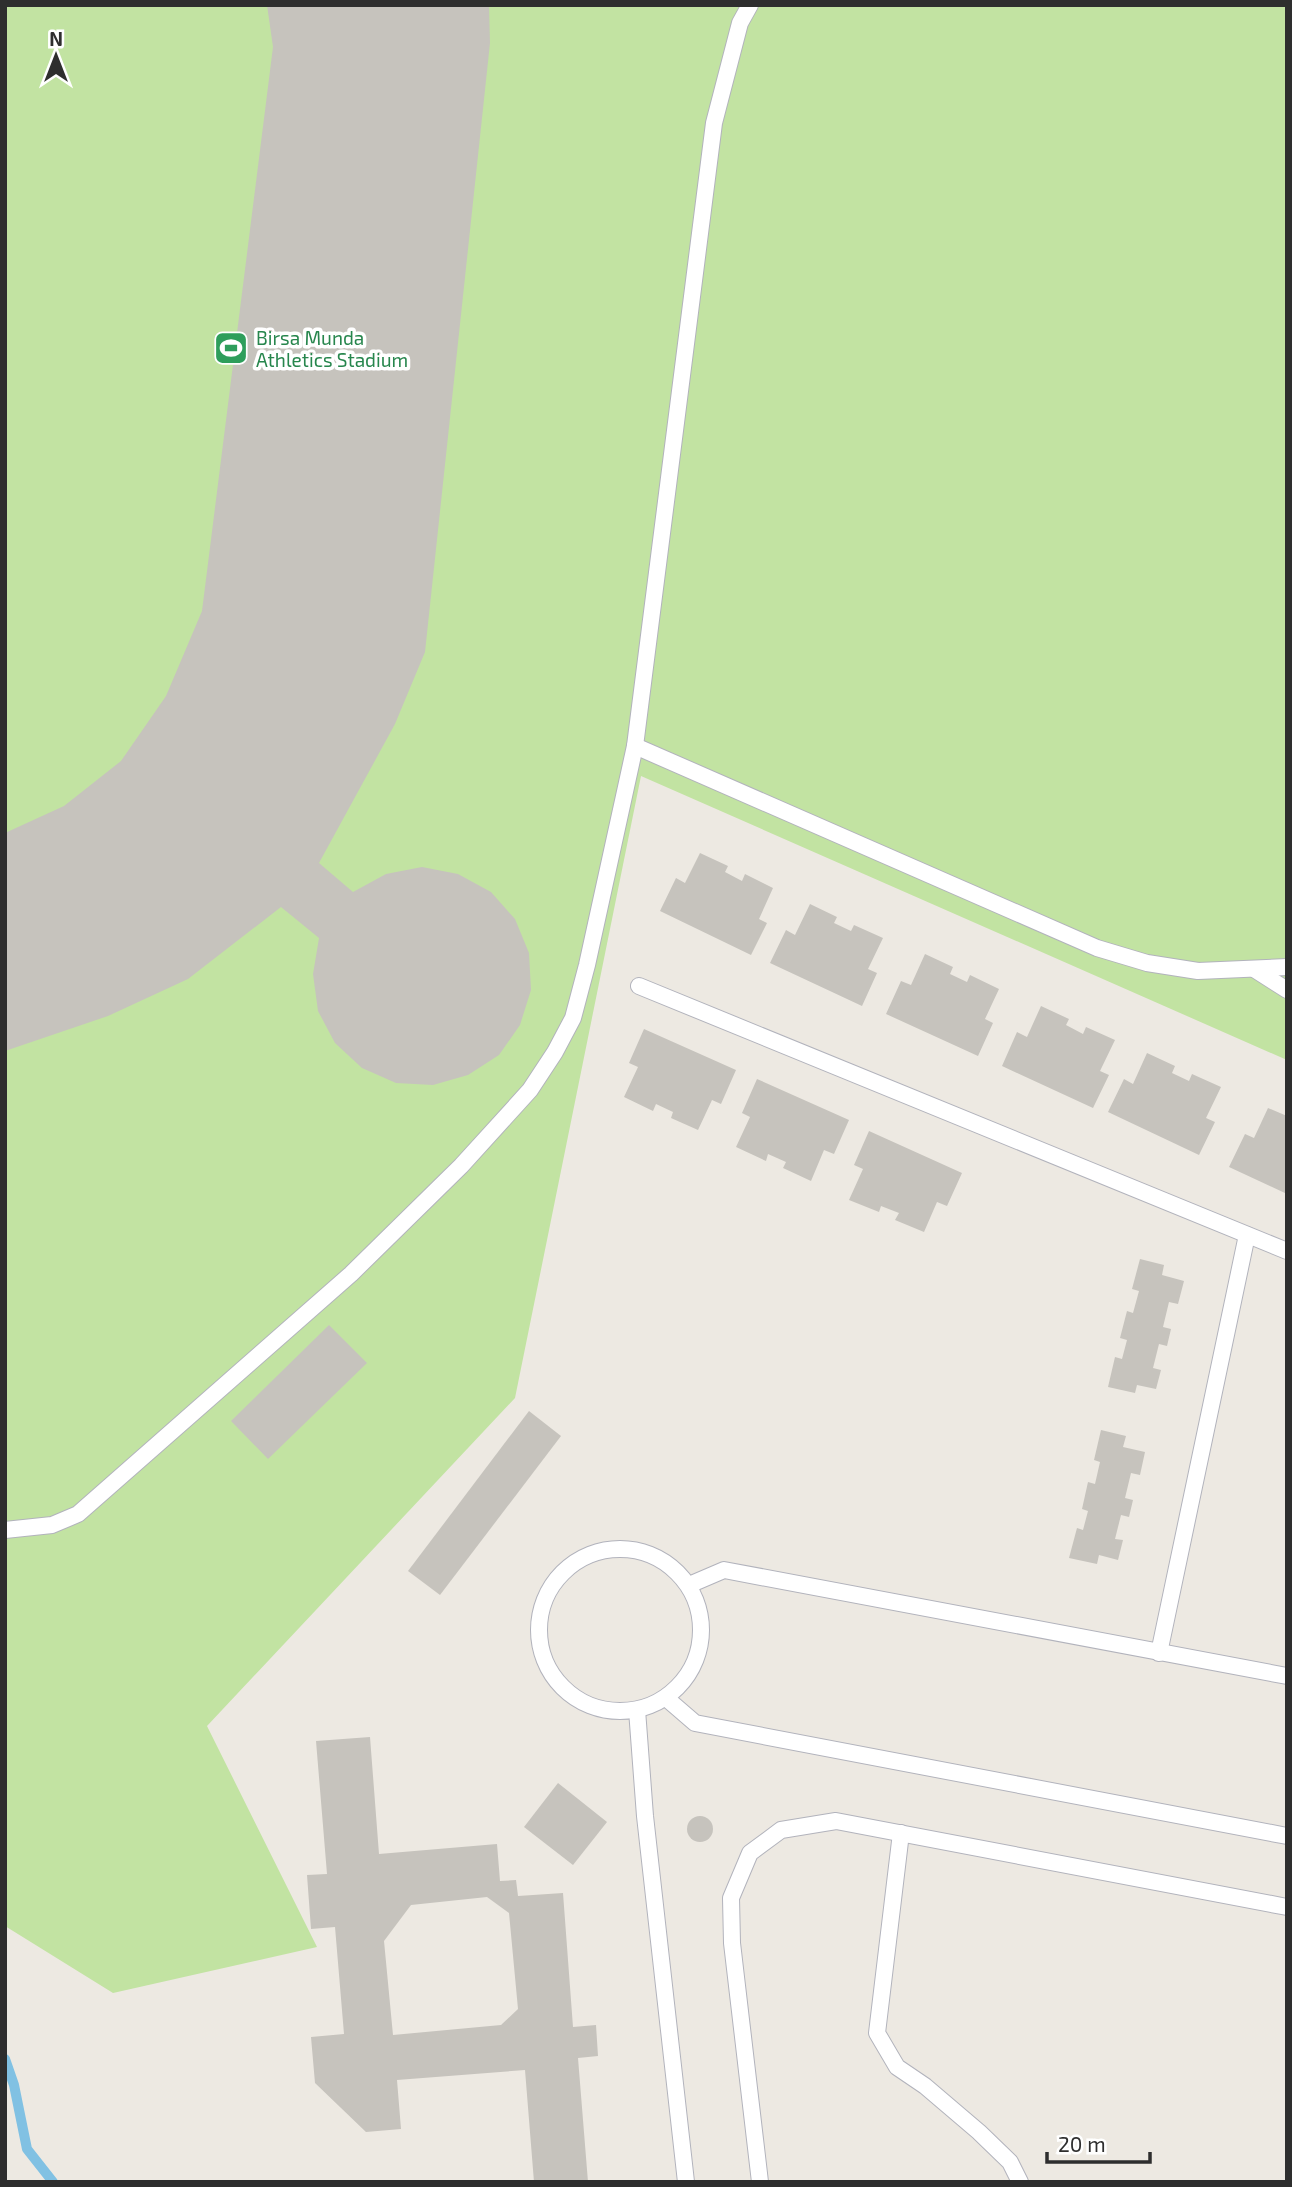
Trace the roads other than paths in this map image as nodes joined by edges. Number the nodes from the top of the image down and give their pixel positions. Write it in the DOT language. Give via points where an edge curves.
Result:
graph roads {
  1 [pos="750,5"];
  2 [pos="635,746"];
  3 [pos="1287,967"];
  4 [pos="1254,969"];
  5 [pos="639,986"];
  6 [pos="1287,990"];
  7 [pos="1247,1235"];
  8 [pos="1287,1251"];
  9 [pos="5,1530"];
  10 [pos="689,1585"];
  11 [pos="1159,1653"];
  12 [pos="1287,1676"];
  13 [pos="666,1698"];
  14 [pos="637,1710"];
  15 [pos="901,1833"];
  16 [pos="1287,1836"];
  17 [pos="1287,1907"];
  18 [pos="687,2182"];
  19 [pos="760,2182"];
  20 [pos="1020,2182"];
  1 -- 2 [label="lane" via="740,23 714,123"];
  2 -- 4 [label="lane" via="1097,948 1147,963 1198,971"];
  2 -- 9 [label="lane" via="573,1018 530,1090 461,1166 351,1274 78,1514 52,1525"];
  3 -- 4 [label="lane"];
  4 -- 6 [label="lane"];
  5 -- 7 [label="lane"];
  7 -- 8 [label="lane"];
  7 -- 11 [label="lane"];
  10 -- 11 [label="lane" via="724,1570"];
  10 -- 13 [label="lane" via="701,1615 701,1646 689,1675"];
  10 -- 14 [label="lane" via="666,1562 637,1550 605,1550 575,1562 552,1585 540,1615 540,1646 552,1675 575,1698 604,1710"];
  11 -- 12 [label="lane"];
  13 -- 14 [label="lane"];
  13 -- 16 [label="lane" via="695,1723"];
  14 -- 18 [label="lane"];
  15 -- 17 [label="lane"];
  15 -- 19 [label="lane" via="836,1821 781,1830 750,1853 730,1898"];
  15 -- 20 [label="lane" via="877,2033 897,2067 979,2132 1010,2162"];
}
